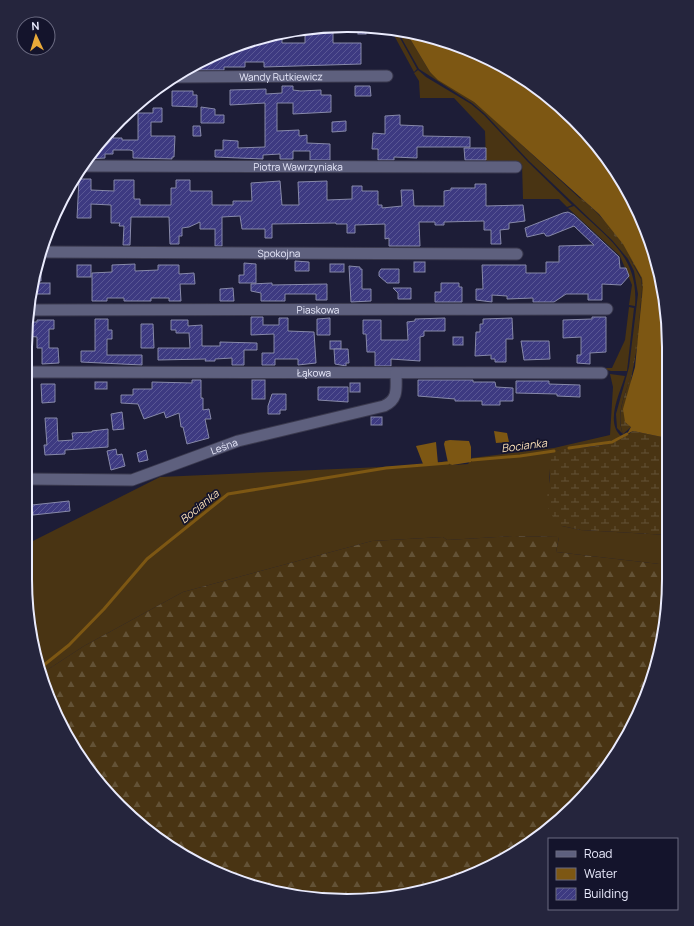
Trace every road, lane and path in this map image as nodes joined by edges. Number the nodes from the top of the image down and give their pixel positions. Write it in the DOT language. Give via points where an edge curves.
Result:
graph roads {
  1 [pos="387,76"];
  2 [pos="185,77"];
  3 [pos="89,166"];
  4 [pos="516,167"];
  5 [pos="47,252"];
  6 [pos="517,254"];
  7 [pos="607,309"];
  8 [pos="35,310"];
  9 [pos="32,372"];
  10 [pos="396,373"];
  11 [pos="602,373"];
  12 [pos="32,478"];
  1 -- 2 [label="street, Wandy Rutkiewicz"];
  3 -- 4 [label="street, Piotra Wawrzyniaka"];
  5 -- 6 [label="street, Spokojna"];
  7 -- 8 [label="street, Piaskowa"];
  9 -- 10 [label="street, Łąkowa"];
  10 -- 11 [label="street, Łąkowa"];
  10 -- 12 [label="street, Leśna" via="396,396 384,406 244,439 138,479 126,481"];
}
